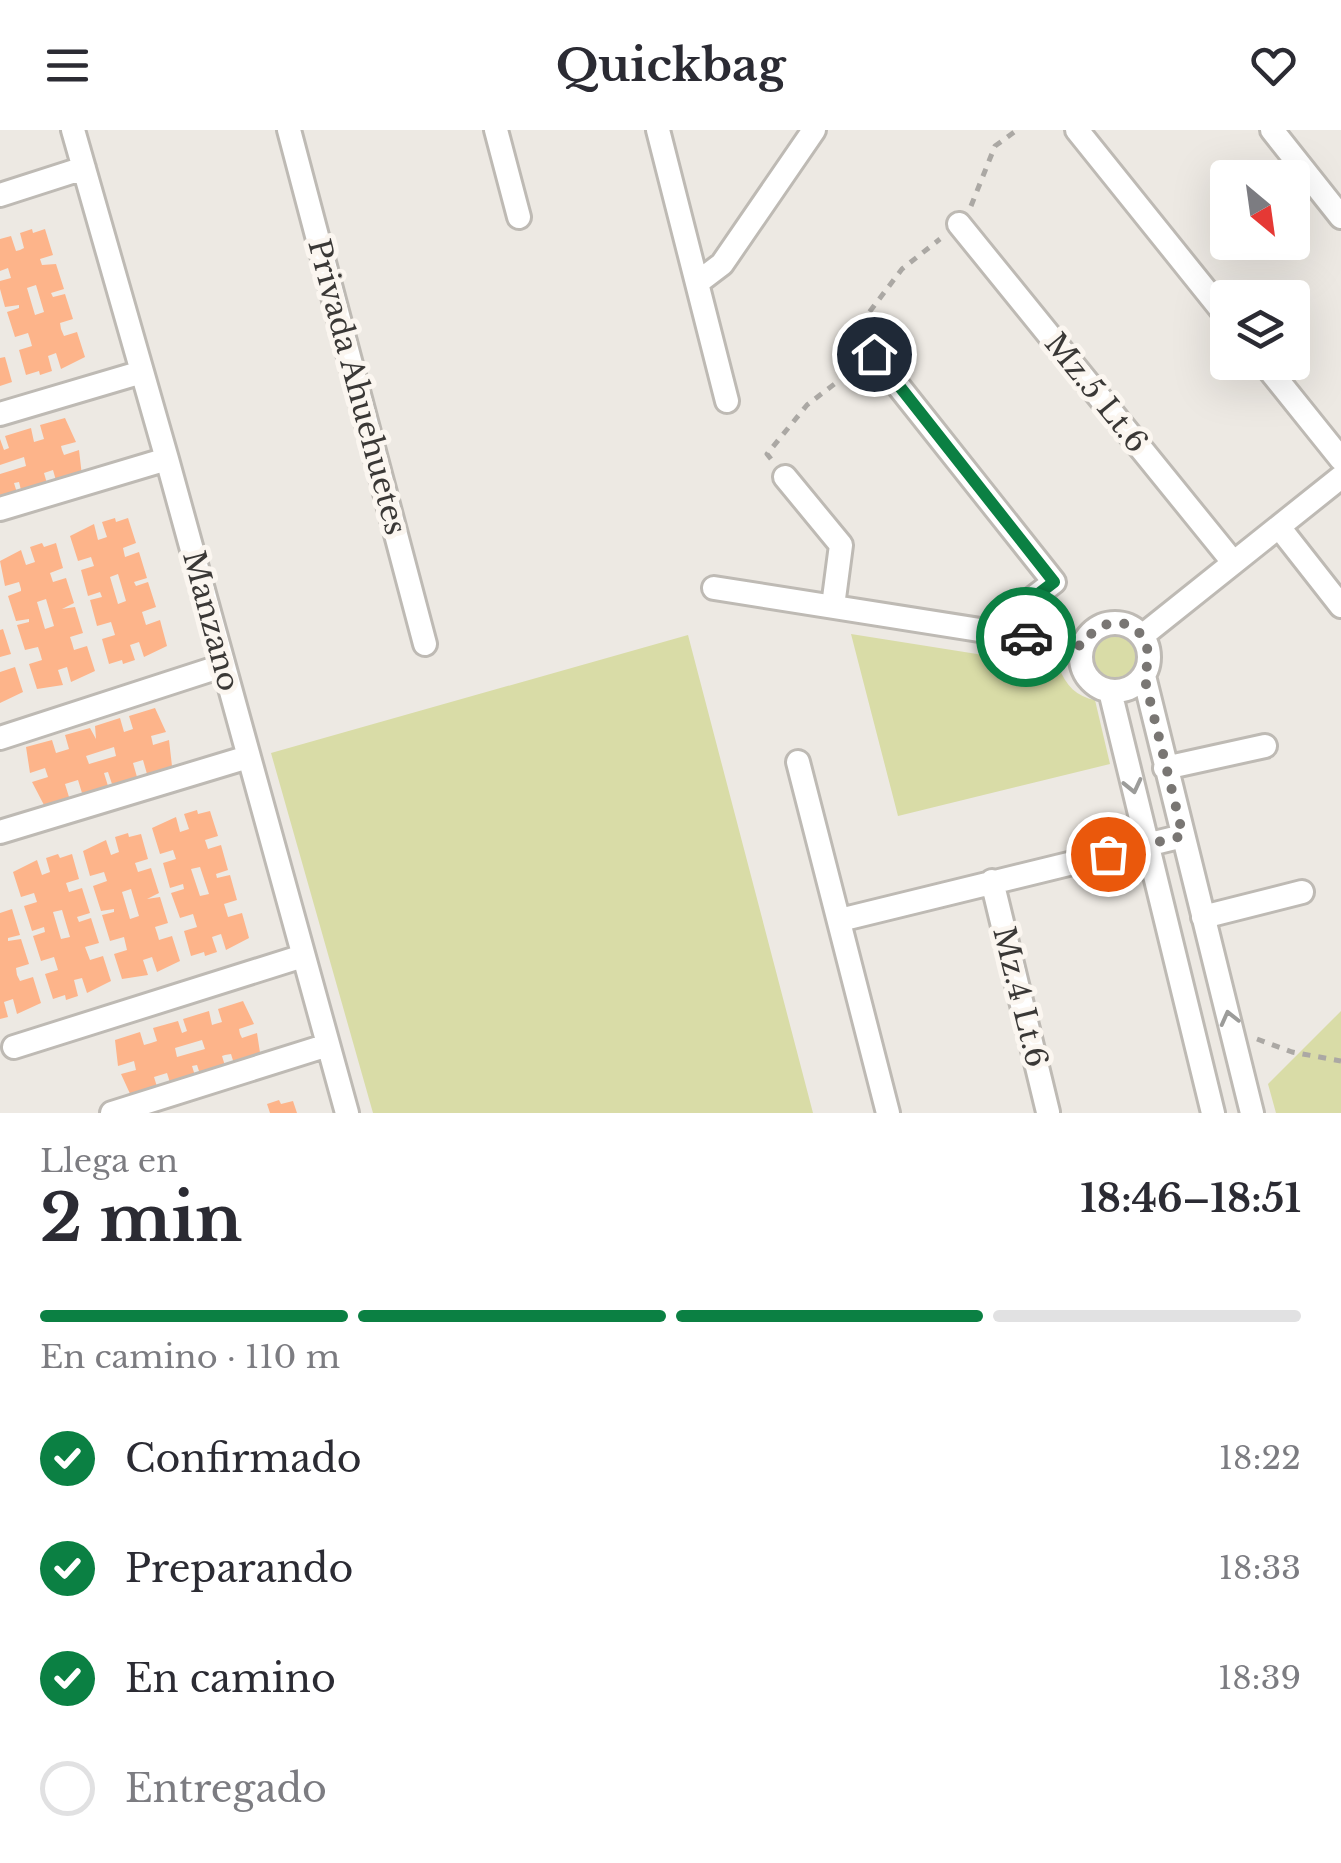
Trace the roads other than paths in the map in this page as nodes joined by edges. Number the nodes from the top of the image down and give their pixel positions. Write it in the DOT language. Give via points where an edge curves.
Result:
graph roads {
  1 [pos="73,130"];
  2 [pos="289,130"];
  3 [pos="496,130"];
  4 [pos="658,130"];
  5 [pos="814,130"];
  6 [pos="1077,130"];
  7 [pos="1272,130"];
  8 [pos="84,168"];
  9 [pos="0,194"];
  10 [pos="519,217"];
  11 [pos="1341,217"];
  12 [pos="959,224"];
  13 [pos="697,283"];
  14 [pos="1210,296"];
  15 [pos="874,354"];
  16 [pos="142,372"];
  17 [pos="1277,380"];
  18 [pos="727,401"];
  19 [pos="0,414"];
  20 [pos="167,459"];
  21 [pos="1341,459"];
  22 [pos="785,477"];
  23 [pos="1341,477"];
  24 [pos="0,509"];
  25 [pos="1278,528"];
  26 [pos="1233,562"];
  27 [pos="714,588"];
  28 [pos="833,606"];
  29 [pos="1341,606"];
  30 [pos="990,631"];
  31 [pos="1142,636"];
  32 [pos="425,644"];
  33 [pos="1082,646"];
  34 [pos="222,666"];
  35 [pos="1144,676"];
  36 [pos="1110,692"];
  37 [pos="0,738"];
  38 [pos="1265,746"];
  39 [pos="248,757"];
  40 [pos="798,762"];
  41 [pos="1165,768"];
  42 [pos="0,832"];
  43 [pos="1183,836"];
  44 [pos="1146,845"];
  45 [pos="992,881"];
  46 [pos="1302,892"];
  47 [pos="1203,917"];
  48 [pos="840,920"];
  49 [pos="303,956"];
  50 [pos="328,1045"];
  51 [pos="14,1047"];
  52 [pos="1048,1112"];
  53 [pos="112,1113"];
  54 [pos="347,1113"];
  55 [pos="888,1113"];
  56 [pos="1213,1113"];
  57 [pos="1252,1113"];
  1 -- 8 [label="street, Manzano"];
  2 -- 32 [label="street, Privada Ahuehuetes"];
  3 -- 10 [label="street"];
  4 -- 13 [label="street"];
  5 -- 13 [label="street" via="722,264"];
  6 -- 14 [label="street"];
  7 -- 11 [label="street"];
  8 -- 9 [label="street"];
  8 -- 16 [label="street, Manzano"];
  12 -- 26 [label="street, Mz.5 Lt.6"];
  13 -- 18 [label="street"];
  15 -- 30 [label="street" via="1054,582"];
  16 -- 19 [label="street"];
  16 -- 20 [label="street, Manzano"];
  17 -- 21 [label="street"];
  20 -- 24 [label="street"];
  20 -- 34 [label="street, Manzano"];
  22 -- 28 [label="street" via="840,545"];
  23 -- 25 [label="street"];
  25 -- 26 [label="street"];
  25 -- 29 [label="street"];
  26 -- 31 [label="street"];
  27 -- 28 [label="street"];
  28 -- 30 [label="street"];
  30 -- 33 [label="street"];
  31 -- 33 [label="street" via="1116,622 1089,633"];
  31 -- 35 [label="street" via="1149,662"];
  33 -- 36 [label="street" via="1085,676"];
  34 -- 37 [label="street"];
  34 -- 39 [label="street, Manzano"];
  35 -- 36 [label="street"];
  35 -- 41 [label="street"];
  36 -- 44 [label="street, one-way"];
  38 -- 41 [label="street"];
  39 -- 42 [label="street"];
  39 -- 49 [label="street, Manzano"];
  40 -- 48 [label="street"];
  41 -- 43 [label="street"];
  43 -- 44 [label="street"];
  43 -- 47 [label="street"];
  44 -- 45 [label="street"];
  44 -- 56 [label="street"];
  45 -- 48 [label="street"];
  45 -- 52 [label="street, Mz.4 Lt.6"];
  46 -- 47 [label="street"];
  57 -- 47 [label="street, one-way"];
  48 -- 55 [label="street"];
  49 -- 50 [label="street, Manzano"];
  49 -- 51 [label="street"];
  50 -- 53 [label="street"];
  50 -- 54 [label="street, Manzano"];
}
